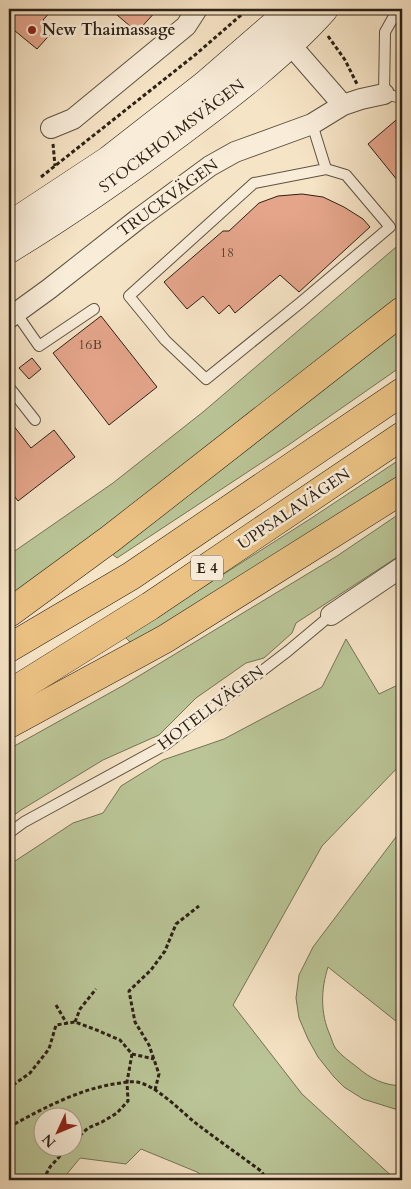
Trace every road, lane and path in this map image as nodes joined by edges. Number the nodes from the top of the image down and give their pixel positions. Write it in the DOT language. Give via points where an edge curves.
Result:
graph roads {
  1 [pos="197,9"];
  2 [pos="248,9"];
  3 [pos="398,9"];
  4 [pos="324,20"];
  5 [pos="284,26"];
  6 [pos="393,96"];
  7 [pos="352,102"];
  8 [pos="312,124"];
  9 [pos="51,128"];
  10 [pos="326,169"];
  11 [pos="36,180"];
  12 [pos="9,226"];
  13 [pos="9,249"];
  14 [pos="94,309"];
  15 [pos="402,311"];
  16 [pos="13,316"];
  17 [pos="9,387"];
  18 [pos="402,392"];
  19 [pos="35,420"];
  20 [pos="402,436"];
  21 [pos="402,490"];
  22 [pos="402,567"];
  23 [pos="9,614"];
  24 [pos="331,615"];
  25 [pos="9,648"];
  26 [pos="9,694"];
  27 [pos="9,724"];
  28 [pos="9,833"];
  29 [pos="199,906"];
  30 [pos="96,989"];
  31 [pos="56,1005"];
  32 [pos="75,1022"];
  33 [pos="67,1024"];
  34 [pos="9,1048"];
  35 [pos="132,1054"];
  36 [pos="154,1060"];
  37 [pos="127,1082"];
  38 [pos="13,1085"];
  39 [pos="155,1090"];
  40 [pos="9,1092"];
  41 [pos="9,1127"];
  42 [pos="82,1134"];
  43 [pos="60,1156"];
  44 [pos="44,1180"];
  45 [pos="267,1180"];
  1 -- 9 [label="street" via="186,26 73,120"];
  2 -- 11 [label="path" via="195,55"];
  3 -- 6 [label="lane" via="385,32"];
  4 -- 5 [label="main road, STOCKHOLMSVÄGEN"];
  4 -- 7 [label="path" via="356,80"];
  5 -- 7 [label="street"];
  5 -- 12 [label="main road, STOCKHOLMSVÄGEN" via="109,160"];
  5 -- 13 [label="main road, STOCKHOLMSVÄGEN" via="215,107 128,171"];
  6 -- 7 [label="street, TRUCKVÄGEN"];
  7 -- 8 [label="street, TRUCKVÄGEN"];
  8 -- 10 [label="lane"];
  8 -- 16 [label="street, TRUCKVÄGEN" via="234,152 210,166"];
  10 -- 10 [label="lane" via="254,183 129,296 165,340 206,379 390,227 346,176"];
  14 -- 16 [label="lane" via="39,346"];
  15 -- 23 [label="highway"];
  17 -- 19 [label="lane"];
  18 -- 25 [label="highway, E 4" via="131,576"];
  20 -- 26 [label="highway, UPPSALAVÄGEN / E 4" via="150,606"];
  21 -- 27 [label="highway" via="165,639"];
  22 -- 24 [label="street, HOTELLVÄGEN"];
  24 -- 28 [label="lane, HOTELLVÄGEN" via="165,745"];
  29 -- 36 [label="path" via="176,924 165,951 129,991 135,1022"];
  30 -- 32 [label="path" via="80,1009"];
  31 -- 33 [label="path"];
  32 -- 33 [label="path"];
  32 -- 35 [label="path" via="120,1040"];
  33 -- 38 [label="path" via="56,1025 49,1049 30,1073"];
  34 -- 38 [label="path"];
  35 -- 36 [label="path"];
  35 -- 37 [label="path"];
  36 -- 39 [label="path" via="159,1074"];
  37 -- 39 [label="path" via="138,1082"];
  37 -- 41 [label="path" via="100,1086 47,1106"];
  37 -- 42 [label="path" via="128,1101 116,1113"];
  38 -- 40 [label="path"];
  39 -- 45 [label="path" via="261,1171"];
  43 -- 44 [label="path"];
}
